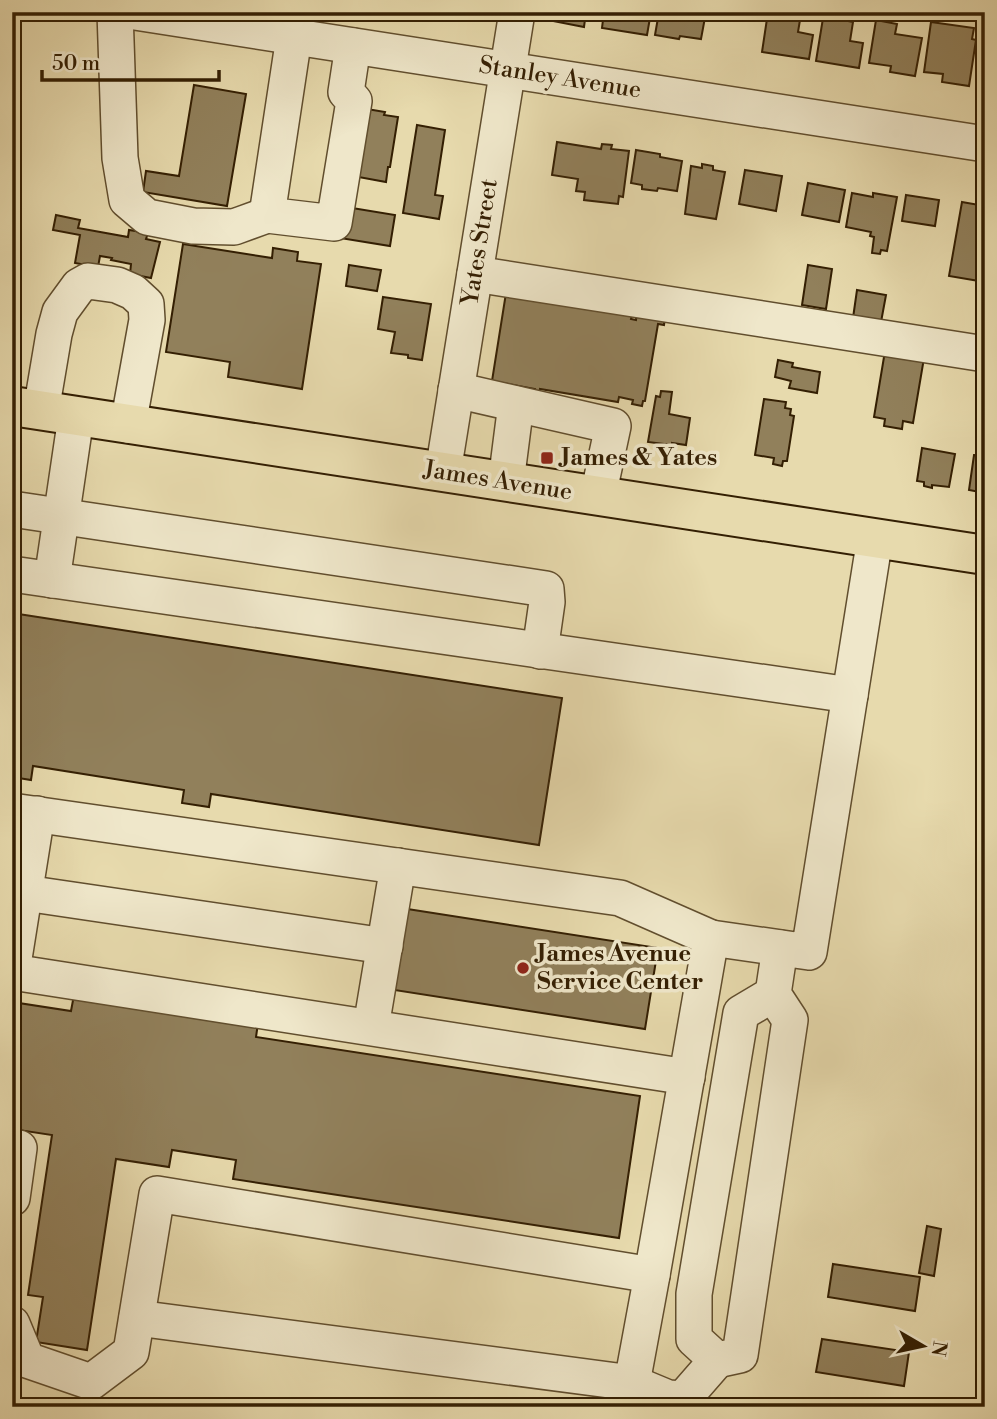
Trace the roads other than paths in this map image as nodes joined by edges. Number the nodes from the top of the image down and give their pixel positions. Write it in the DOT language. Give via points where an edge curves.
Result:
graph roads {
  1 [pos="116,12"];
  2 [pos="135,12"];
  3 [pos="517,12"];
  4 [pos="294,37"];
  5 [pos="353,46"];
  6 [pos="508,70"];
  7 [pos="985,145"];
  8 [pos="267,215"];
  9 [pos="475,274"];
  10 [pos="985,354"];
  11 [pos="456,390"];
  12 [pos="516,404"];
  13 [pos="43,411"];
  14 [pos="128,425"];
  15 [pos="443,472"];
  16 [pos="506,482"];
  17 [pos="598,496"];
  18 [pos="12,509"];
  19 [pos="62,516"];
  20 [pos="874,538"];
  21 [pos="985,555"];
  22 [pos="12,575"];
  23 [pos="52,580"];
  24 [pos="540,651"];
  25 [pos="850,695"];
  26 [pos="25,812"];
  27 [pos="398,866"];
  28 [pos="25,893"];
  29 [pos="711,938"];
  30 [pos="385,946"];
  31 [pos="780,948"];
  32 [pos="12,972"];
  33 [pos="773,994"];
  34 [pos="371,1027"];
  35 [pos="687,1077"];
  36 [pos="12,1147"];
  37 [pos="12,1198"];
  38 [pos="652,1275"];
  39 [pos="137,1318"];
  40 [pos="12,1324"];
  41 [pos="717,1360"];
  42 [pos="632,1383"];
  1 -- 8 [label="street" via="120,158 127,200 147,217 194,226 234,227"];
  2 -- 4 [label="street, Stanley Avenue"];
  3 -- 6 [label="street, Yates Street"];
  4 -- 5 [label="street, Stanley Avenue"];
  4 -- 8 [label="street"];
  5 -- 6 [label="street, Stanley Avenue"];
  5 -- 8 [label="street" via="346,92 354,101 334,223"];
  6 -- 7 [label="street, Stanley Avenue"];
  6 -- 9 [label="street, Yates Street"];
  9 -- 10 [label="street"];
  9 -- 11 [label="street, Yates Street"];
  11 -- 12 [label="street"];
  11 -- 15 [label="street, Yates Street"];
  12 -- 16 [label="street"];
  12 -- 17 [label="street" via="613,426"];
  13 -- 14 [label="main road, James Avenue"];
  13 -- 14 [label="street" via="60,312 88,281 117,285 146,304"];
  13 -- 19 [label="street"];
  14 -- 15 [label="main road, James Avenue"];
  15 -- 16 [label="main road, James Avenue"];
  16 -- 17 [label="main road, James Avenue"];
  17 -- 20 [label="main road, James Avenue"];
  18 -- 19 [label="street"];
  19 -- 23 [label="street"];
  19 -- 24 [label="street" via="546,589"];
  20 -- 21 [label="main road, James Avenue"];
  20 -- 25 [label="street"];
  22 -- 23 [label="street"];
  23 -- 24 [label="street"];
  24 -- 25 [label="street"];
  25 -- 31 [label="street" via="809,952"];
  26 -- 27 [label="street"];
  26 -- 28 [label="street"];
  27 -- 29 [label="street" via="620,898"];
  27 -- 30 [label="street"];
  28 -- 30 [label="street"];
  28 -- 32 [label="street"];
  29 -- 31 [label="street"];
  29 -- 35 [label="street"];
  30 -- 34 [label="street"];
  31 -- 33 [label="street"];
  32 -- 34 [label="street"];
  33 -- 41 [label="street" via="790,1020 740,1355"];
  33 -- 41 [label="street" via="740,1013 694,1294 694,1339"];
  34 -- 35 [label="street"];
  35 -- 38 [label="street"];
  36 -- 37 [label="street" via="19,1148"];
  38 -- 39 [label="street" via="157,1194"];
  38 -- 42 [label="street"];
  39 -- 40 [label="street" via="131,1352 92,1382 27,1360"];
  39 -- 42 [label="street"];
  41 -- 42 [label="street" via="683,1399 668,1398"];
}
